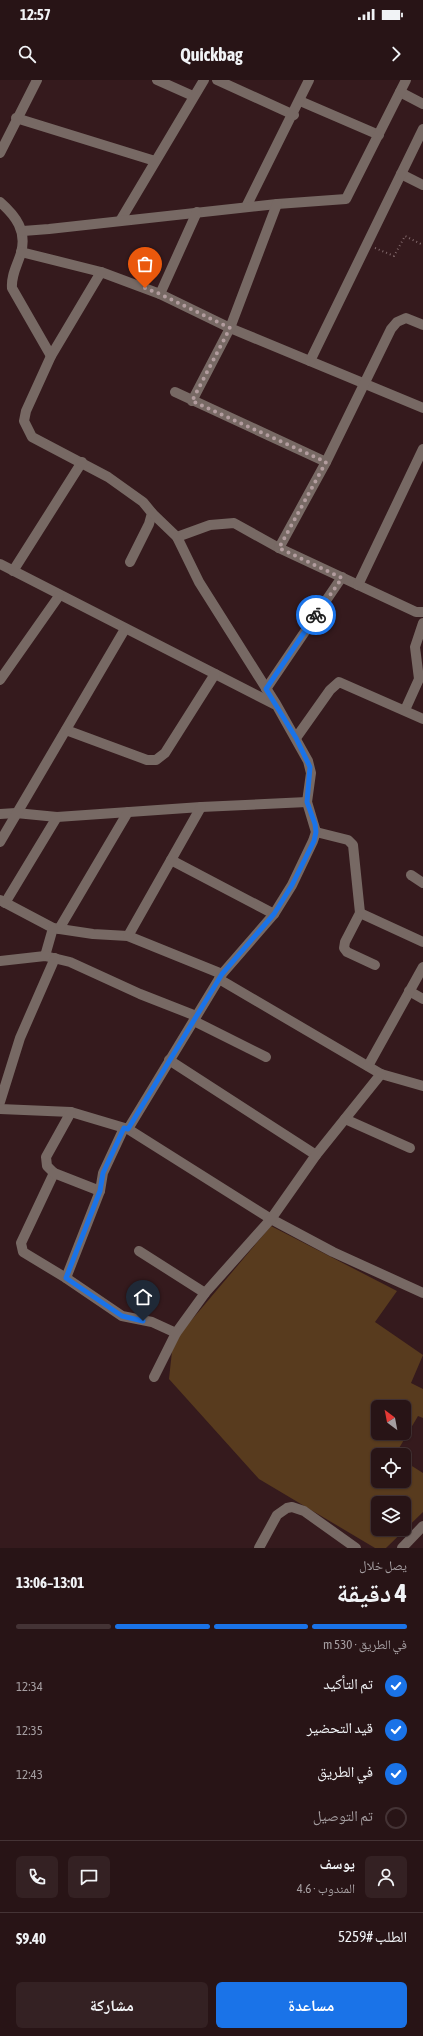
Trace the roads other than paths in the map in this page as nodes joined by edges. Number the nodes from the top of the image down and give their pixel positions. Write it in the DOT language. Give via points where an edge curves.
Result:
graph roads {
  1 [pos="37,80"];
  2 [pos="157,80"];
  3 [pos="204,80"];
  4 [pos="217,80"];
  5 [pos="309,80"];
  6 [pos="406,80"];
  7 [pos="400,92"];
  8 [pos="193,96"];
  9 [pos="300,101"];
  10 [pos="423,104"];
  11 [pos="294,115"];
  12 [pos="16,118"];
  13 [pos="423,129"];
  14 [pos="379,135"];
  15 [pos="0,153"];
  16 [pos="155,161"];
  17 [pos="401,174"];
  18 [pos="423,184"];
  19 [pos="0,202"];
  20 [pos="277,204"];
  21 [pos="246,207"];
  22 [pos="197,212"];
  23 [pos="120,221"];
  24 [pos="23,231"];
  25 [pos="21,252"];
  26 [pos="101,272"];
  27 [pos="160,294"];
  28 [pos="423,325"];
  29 [pos="230,328"];
  30 [pos="52,356"];
  31 [pos="310,361"];
  32 [pos="365,384"];
  33 [pos="175,392"];
  34 [pos="192,401"];
  35 [pos="423,408"];
  36 [pos="423,449"];
  37 [pos="82,462"];
  38 [pos="326,462"];
  39 [pos="152,513"];
  40 [pos="177,537"];
  41 [pos="279,548"];
  42 [pos="130,562"];
  43 [pos="0,564"];
  44 [pos="14,571"];
  45 [pos="342,578"];
  46 [pos="358,585"];
  47 [pos="59,596"];
  48 [pos="423,612"];
  49 [pos="423,623"];
  50 [pos="125,629"];
  51 [pos="215,674"];
  52 [pos="421,679"];
  53 [pos="0,680"];
  54 [pos="266,689"];
  55 [pos="276,704"];
  56 [pos="405,710"];
  57 [pos="423,719"];
  58 [pos="66,730"];
  59 [pos="296,738"];
  60 [pos="307,802"];
  61 [pos="201,807"];
  62 [pos="128,812"];
  63 [pos="16,813"];
  64 [pos="0,814"];
  65 [pos="57,817"];
  66 [pos="316,832"];
  67 [pos="0,842"];
  68 [pos="171,860"];
  69 [pos="410,875"];
  70 [pos="423,883"];
  71 [pos="3,902"];
  72 [pos="360,913"];
  73 [pos="274,914"];
  74 [pos="56,928"];
  75 [pos="128,936"];
  76 [pos="423,942"];
  77 [pos="45,956"];
  78 [pos="55,958"];
  79 [pos="0,961"];
  80 [pos="376,965"];
  81 [pos="423,967"];
  82 [pos="220,977"];
  83 [pos="409,991"];
  84 [pos="423,999"];
  85 [pos="195,1019"];
  86 [pos="266,1057"];
  87 [pos="169,1060"];
  88 [pos="368,1066"];
  89 [pos="382,1074"];
  90 [pos="423,1086"];
  91 [pos="0,1102"];
  92 [pos="0,1110"];
  93 [pos="71,1112"];
  94 [pos="345,1119"];
  95 [pos="126,1128"];
  96 [pos="410,1148"];
  97 [pos="316,1155"];
  98 [pos="54,1173"];
  99 [pos="100,1191"];
  100 [pos="271,1219"];
  101 [pos="139,1251"];
  102 [pos="66,1278"];
  103 [pos="205,1293"];
  104 [pos="423,1293"];
  105 [pos="176,1333"];
  106 [pos="154,1377"];
  107 [pos="423,1526"];
  108 [pos="259,1548"];
  109 [pos="356,1548"];
  110 [pos="402,1548"];
  1 -- 12 [label="street"];
  2 -- 8 [label="street"];
  3 -- 8 [label="street"];
  4 -- 11 [label="street"];
  5 -- 9 [label="street"];
  6 -- 7 [label="street"];
  7 -- 10 [label="street"];
  7 -- 14 [label="street"];
  8 -- 16 [label="street"];
  9 -- 11 [label="street"];
  9 -- 14 [label="street"];
  11 -- 21 [label="street"];
  12 -- 15 [label="street"];
  12 -- 16 [label="street"];
  13 -- 17 [label="street"];
  14 -- 20 [label="street" via="346,199"];
  16 -- 23 [label="street"];
  17 -- 18 [label="street"];
  17 -- 31 [label="street"];
  19 -- 24 [label="street" via="10,211"];
  20 -- 21 [label="street"];
  20 -- 29 [label="street"];
  21 -- 22 [label="street"];
  22 -- 23 [label="street"];
  22 -- 27 [label="street"];
  23 -- 24 [label="street"];
  24 -- 25 [label="street"];
  25 -- 26 [label="street"];
  25 -- 30 [label="street" via="11,279 12,288"];
  26 -- 27 [label="street"];
  26 -- 30 [label="street"];
  27 -- 29 [label="street"];
  28 -- 32 [label="street" via="406,318 396,322"];
  29 -- 31 [label="street"];
  29 -- 34 [label="street"];
  30 -- 37 [label="street" via="26,411 24,421 32,436"];
  31 -- 32 [label="street"];
  32 -- 35 [label="street"];
  32 -- 38 [label="street"];
  33 -- 34 [label="street"];
  34 -- 38 [label="street"];
  36 -- 46 [label="street"];
  37 -- 39 [label="street" via="130,492"];
  37 -- 44 [label="street"];
  38 -- 41 [label="street"];
  39 -- 40 [label="street"];
  39 -- 42 [label="street"];
  40 -- 41 [label="street" via="210,525 234,523"];
  40 -- 54 [label="street" via="199,582"];
  41 -- 45 [label="street"];
  43 -- 44 [label="street"];
  44 -- 47 [label="street"];
  45 -- 46 [label="street"];
  45 -- 54 [label="street"];
  46 -- 48 [label="street" via="416,612"];
  47 -- 50 [label="street"];
  47 -- 53 [label="street"];
  49 -- 52 [label="street" via="415,648"];
  50 -- 51 [label="street"];
  50 -- 58 [label="street"];
  51 -- 55 [label="street"];
  51 -- 58 [label="street" via="165,753 156,760 147,760"];
  52 -- 56 [label="street"];
  54 -- 55 [label="street"];
  55 -- 59 [label="street"];
  56 -- 57 [label="street"];
  56 -- 59 [label="street" via="339,682 330,690"];
  58 -- 63 [label="street"];
  59 -- 60 [label="street" via="310,767"];
  60 -- 61 [label="street"];
  60 -- 66 [label="street"];
  61 -- 62 [label="street"];
  61 -- 68 [label="street"];
  62 -- 65 [label="street"];
  62 -- 74 [label="street"];
  63 -- 64 [label="street"];
  63 -- 65 [label="street"];
  63 -- 67 [label="street"];
  65 -- 71 [label="street"];
  66 -- 72 [label="street" via="348,840 353,845"];
  66 -- 73 [label="street" via="295,879"];
  68 -- 73 [label="street"];
  68 -- 75 [label="street"];
  69 -- 70 [label="street"];
  71 -- 74 [label="street"];
  72 -- 76 [label="street"];
  72 -- 80 [label="street" via="344,948 347,952"];
  73 -- 82 [label="street"];
  74 -- 75 [label="street"];
  74 -- 77 [label="street"];
  75 -- 82 [label="street"];
  77 -- 78 [label="street"];
  77 -- 79 [label="street"];
  78 -- 85 [label="street" via="70,962"];
  78 -- 91 [label="street" via="20,1038"];
  81 -- 83 [label="street"];
  82 -- 85 [label="street"];
  82 -- 88 [label="street"];
  83 -- 84 [label="street"];
  83 -- 88 [label="street"];
  85 -- 86 [label="street"];
  85 -- 87 [label="street"];
  87 -- 95 [label="street"];
  87 -- 97 [label="street"];
  88 -- 89 [label="street"];
  89 -- 90 [label="street"];
  89 -- 94 [label="street"];
  92 -- 93 [label="street"];
  93 -- 95 [label="street"];
  93 -- 98 [label="street" via="46,1157 47,1166"];
  94 -- 96 [label="street"];
  94 -- 97 [label="street"];
  95 -- 99 [label="street" via="103,1173"];
  95 -- 100 [label="street"];
  97 -- 100 [label="street"];
  98 -- 99 [label="street"];
  98 -- 102 [label="street" via="21,1247 26,1255"];
  99 -- 102 [label="street"];
  100 -- 103 [label="street"];
  100 -- 104 [label="street" via="333,1252"];
  101 -- 103 [label="street"];
  102 -- 105 [label="street" via="122,1316 152,1322"];
  103 -- 105 [label="street"];
  105 -- 106 [label="street"];
  107 -- 110 [label="street"];
  108 -- 109 [label="street" via="277,1515 292,1507 304,1511"];
}
